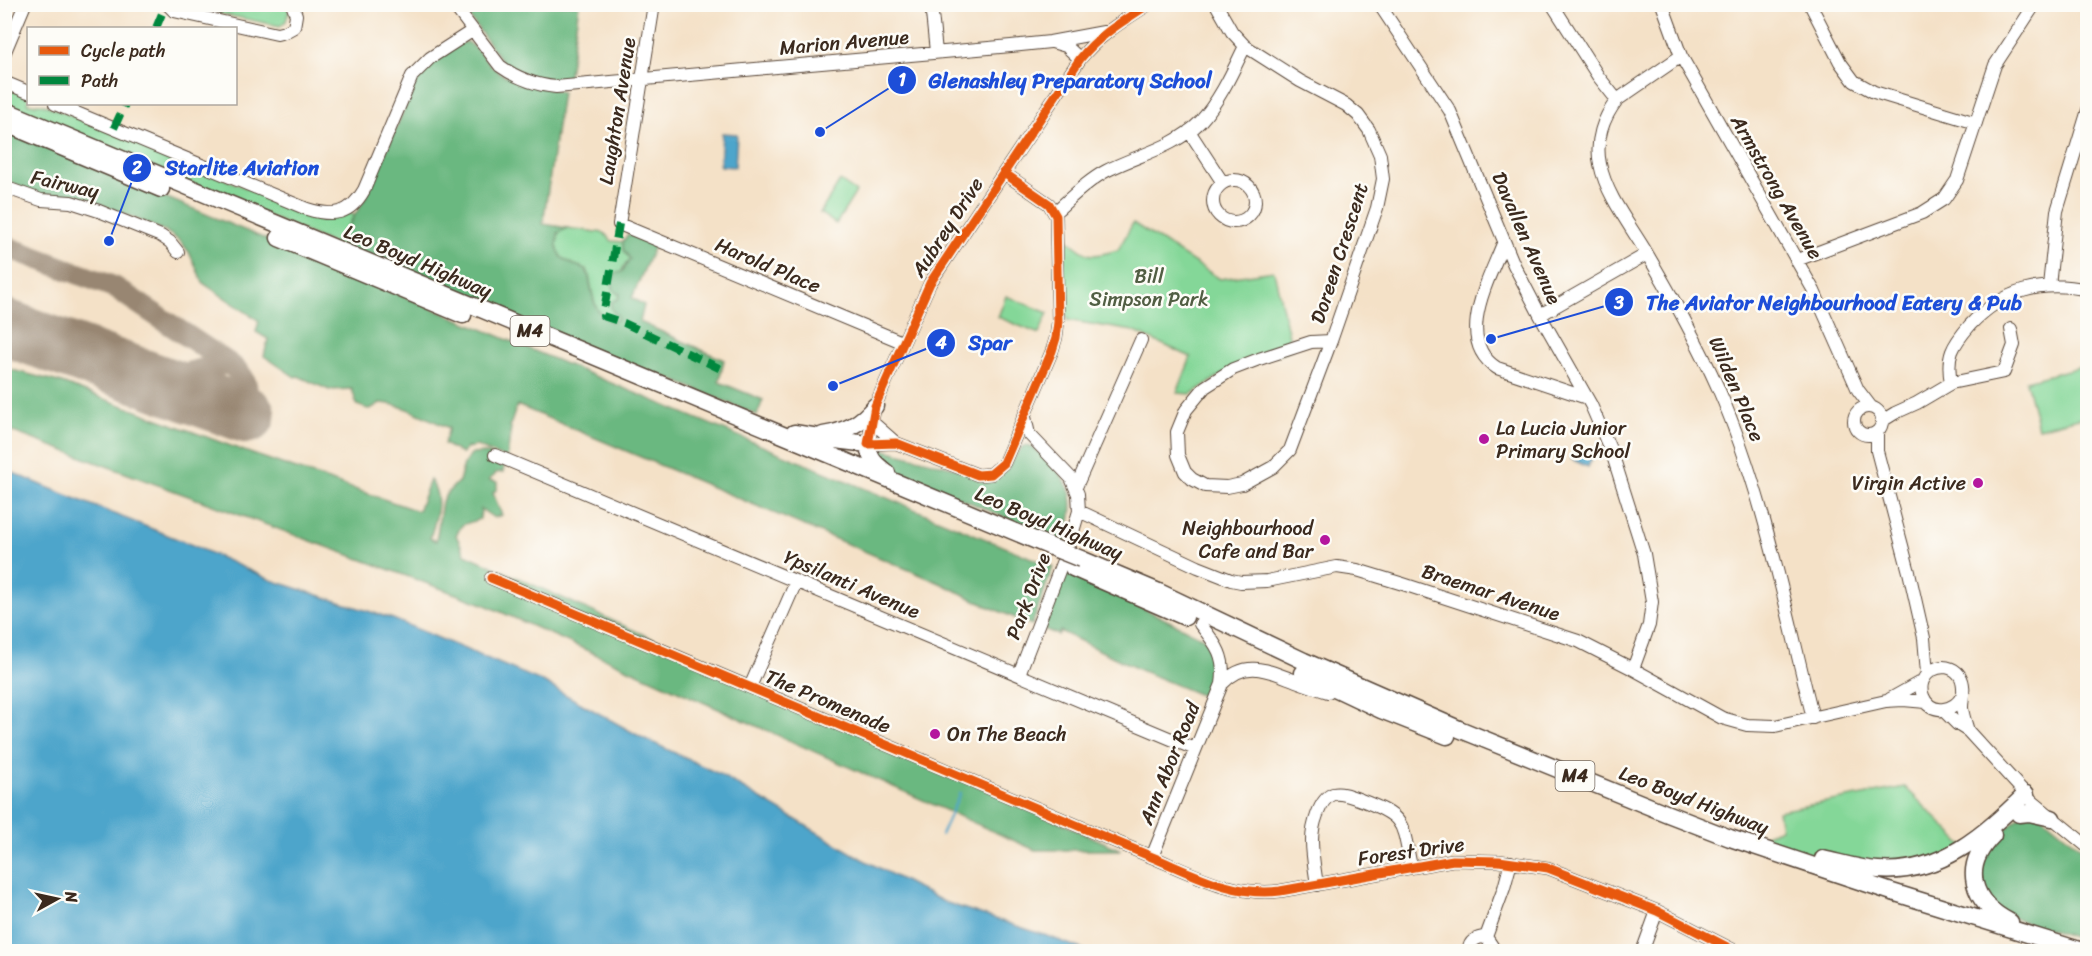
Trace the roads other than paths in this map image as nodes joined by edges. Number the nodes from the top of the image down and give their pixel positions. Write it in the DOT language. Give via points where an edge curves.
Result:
graph roads {
  1 [pos="25,4"];
  2 [pos="167,4"];
  3 [pos="291,4"];
  4 [pos="453,4"];
  5 [pos="654,4"];
  6 [pos="931,4"];
  7 [pos="1149,4"];
  8 [pos="1216,4"];
  9 [pos="1379,4"];
  10 [pos="1552,4"];
  11 [pos="1662,4"];
  12 [pos="1810,4"];
  13 [pos="2031,5"];
  14 [pos="472,31"];
  15 [pos="1106,32"];
  16 [pos="1050,42"];
  17 [pos="1245,46"];
  18 [pos="1089,47"];
  19 [pos="936,52"];
  20 [pos="4,54"];
  21 [pos="1681,56"];
  22 [pos="1080,59"];
  23 [pos="641,81"];
  24 [pos="4,82"];
  25 [pos="27,92"];
  26 [pos="1617,100"];
  27 [pos="57,105"];
  28 [pos="4,110"];
  29 [pos="2088,110"];
  30 [pos="4,123"];
  31 [pos="1976,123"];
  32 [pos="1189,131"];
  33 [pos="1004,173"];
  34 [pos="1223,183"];
  35 [pos="4,187"];
  36 [pos="1055,212"];
  37 [pos="619,224"];
  38 [pos="1504,241"];
  39 [pos="178,252"];
  40 [pos="1647,254"];
  41 [pos="1797,260"];
  42 [pos="2049,286"];
  43 [pos="2088,290"];
  44 [pos="1540,315"];
  45 [pos="2011,329"];
  46 [pos="1141,340"];
  47 [pos="1331,341"];
  48 [pos="902,342"];
  49 [pos="1573,374"];
  50 [pos="1951,383"];
  51 [pos="1550,386"];
  52 [pos="1858,390"];
  53 [pos="1587,398"];
  54 [pos="1857,412"];
  55 [pos="873,413"];
  56 [pos="1025,416"];
  57 [pos="736,417"];
  58 [pos="1875,422"];
  59 [pos="798,434"];
  60 [pos="1036,441"];
  61 [pos="896,443"];
  62 [pos="868,444"];
  63 [pos="1010,448"];
  64 [pos="495,455"];
  65 [pos="903,485"];
  66 [pos="1076,487"];
  67 [pos="1079,510"];
  68 [pos="1053,554"];
  69 [pos="1077,564"];
  70 [pos="491,578"];
  71 [pos="796,582"];
  72 [pos="1200,624"];
  73 [pos="1924,638"];
  74 [pos="1633,669"];
  75 [pos="1950,669"];
  76 [pos="1019,674"];
  77 [pos="1925,677"];
  78 [pos="1222,684"];
  79 [pos="750,687"];
  80 [pos="1962,696"];
  81 [pos="1886,701"];
  82 [pos="1926,702"];
  83 [pos="1381,710"];
  84 [pos="1943,710"];
  85 [pos="1813,718"];
  86 [pos="1968,731"];
  87 [pos="1195,749"];
  88 [pos="2022,800"];
  89 [pos="2052,818"];
  90 [pos="2088,847"];
  91 [pos="1766,850"];
  92 [pos="1152,857"];
  93 [pos="1511,862"];
  94 [pos="1411,867"];
  95 [pos="1317,885"];
  96 [pos="1658,910"];
  97 [pos="1486,937"];
  98 [pos="2040,937"];
  99 [pos="1469,951"];
  100 [pos="1492,951"];
  101 [pos="1642,951"];
  102 [pos="1737,951"];
  103 [pos="2049,951"];
  104 [pos="2086,951"];
  1 -- 20 [label="street"];
  2 -- 3 [label="street" via="174,11 276,34 294,27 296,15"];
  4 -- 14 [label="street, Marion Avenue"];
  5 -- 23 [label="street, Laughton Avenue"];
  6 -- 19 [label="street"];
  7 -- 15 [label="street, Marion Avenue"];
  8 -- 17 [label="street, Doreen Crescent"];
  9 -- 38 [label="street, Davallen Avenue" via="1450,111"];
  10 -- 26 [label="street"];
  11 -- 21 [label="street, Armstrong Avenue"];
  12 -- 31 [label="street" via="1854,81 1875,92"];
  13 -- 31 [label="street" via="1995,65"];
  14 -- 23 [label="street, Marion Avenue" via="500,66 531,83 556,87"];
  14 -- 27 [label="street" via="416,71 360,197 338,213 307,209"];
  15 -- 16 [label="street, Marion Avenue"];
  15 -- 18 [label="street, Marion Avenue"];
  16 -- 19 [label="street, Marion Avenue"];
  16 -- 22 [label="street" via="1066,46"];
  17 -- 32 [label="street" via="1218,99"];
  17 -- 47 [label="street, Doreen Crescent" via="1346,105 1364,122 1380,155 1383,179 1377,208"];
  18 -- 22 [label="street, Aubrey Drive"];
  19 -- 23 [label="street, Marion Avenue"];
  21 -- 26 [label="street, Wilden Place"];
  21 -- 41 [label="street, Armstrong Avenue"];
  22 -- 33 [label="street, Aubrey Drive"];
  23 -- 37 [label="street, Laughton Avenue"];
  24 -- 25 [label="street"];
  26 -- 40 [label="street, Wilden Place" via="1602,127 1599,164"];
  28 -- 57 [label="highway, Leo Boyd Highway / M4"];
  29 -- 42 [label="street" via="2057,211"];
  30 -- 68 [label="highway, Leo Boyd Highway / M4"];
  31 -- 41 [label="street" via="1957,180 1944,199 1922,213"];
  32 -- 34 [label="street"];
  32 -- 36 [label="street" via="1103,173"];
  33 -- 36 [label="street"];
  33 -- 48 [label="street, Aubrey Drive" via="930,283"];
  35 -- 39 [label="street, Fairway" via="41,200 71,202 99,211 160,236"];
  36 -- 56 [label="street" via="1056,338"];
  37 -- 48 [label="street, Harold Place"];
  38 -- 44 [label="street, Davallen Avenue"];
  38 -- 51 [label="street" via="1479,309 1475,330 1478,346 1485,359 1497,368"];
  40 -- 44 [label="street"];
  40 -- 85 [label="street, Wilden Place" via="1718,387 1754,483"];
  41 -- 52 [label="street, Armstrong Avenue"];
  42 -- 43 [label="street"];
  42 -- 50 [label="street" via="2006,296 1976,319 1950,354"];
  44 -- 49 [label="street, Davallen Avenue"];
  45 -- 50 [label="street" via="2014,345 2004,372"];
  46 -- 66 [label="street"];
  47 -- 47 [label="street, Doreen Crescent" via="1294,443 1280,462 1242,484 1227,488 1205,486 1185,472 1178,455 1177,432 1186,410 1205,387 1259,358 1311,342"];
  48 -- 55 [label="street, Aubrey Drive"];
  49 -- 51 [label="street"];
  49 -- 53 [label="street, Davallen Avenue"];
  50 -- 58 [label="street"];
  51 -- 53 [label="street"];
  52 -- 54 [label="street, Armstrong Avenue"];
  52 -- 58 [label="street, Armstrong Avenue"];
  53 -- 74 [label="street, Davallen Avenue" via="1626,492 1651,589 1651,614"];
  54 -- 58 [label="street" via="1863,407"];
  54 -- 58 [label="street, Armstrong Avenue" via="1854,425 1858,431"];
  55 -- 59 [label="highway" via="846,430 823,435"];
  55 -- 61 [label="street"];
  55 -- 62 [label="street, Aubrey Drive"];
  56 -- 60 [label="street, Park Drive" via="1026,430"];
  56 -- 63 [label="street"];
  57 -- 59 [label="highway"];
  57 -- 65 [label="highway, Leo Boyd Highway / M4"];
  58 -- 73 [label="street" via="1876,451"];
  59 -- 62 [label="highway"];
  60 -- 63 [label="street" via="1020,442"];
  60 -- 66 [label="street, Park Drive"];
  61 -- 62 [label="street"];
  61 -- 63 [label="street" via="978,475 991,474 1001,467"];
  62 -- 65 [label="highway" via="873,462"];
  64 -- 71 [label="street, Ypsilanti Avenue"];
  65 -- 68 [label="highway, Leo Boyd Highway / M4"];
  66 -- 67 [label="street, Park Drive"];
  67 -- 74 [label="street, Braemar Avenue" via="1231,580 1267,581 1326,568 1357,570 1578,641"];
  67 -- 76 [label="street, Park Drive" via="1070,544"];
  68 -- 69 [label="highway, Leo Boyd Highway / M4"];
  69 -- 72 [label="highway, Leo Boyd Highway / M4"];
  69 -- 91 [label="highway, Leo Boyd Highway / M4" via="1159,592 1459,729"];
  70 -- 79 [label="street, The Promenade"];
  71 -- 76 [label="street, Ypsilanti Avenue"];
  71 -- 79 [label="street"];
  72 -- 78 [label="street, Ann Abor Road" via="1222,657"];
  72 -- 83 [label="highway, Leo Boyd Highway / M4"];
  73 -- 75 [label="street" via="1935,656"];
  73 -- 77 [label="street"];
  74 -- 85 [label="street, Braemar Avenue" via="1736,723 1767,727"];
  75 -- 77 [label="street" via="1934,669"];
  75 -- 80 [label="street" via="1960,676"];
  76 -- 87 [label="street, Ypsilanti Avenue"];
  77 -- 81 [label="street, Braemar Avenue"];
  77 -- 82 [label="street" via="1922,695"];
  78 -- 83 [label="street, Ann Abor Road" via="1239,670 1266,670"];
  78 -- 87 [label="street, Ann Abor Road"];
  79 -- 92 [label="street, The Promenade"];
  80 -- 84 [label="street" via="1955,706"];
  80 -- 86 [label="street"];
  81 -- 82 [label="street, Braemar Avenue"];
  81 -- 85 [label="street, Braemar Avenue"];
  82 -- 84 [label="street"];
  83 -- 103 [label="highway, Leo Boyd Highway / M4" via="1746,855"];
  84 -- 86 [label="street"];
  86 -- 88 [label="street"];
  87 -- 92 [label="street, Ann Abor Road"];
  88 -- 89 [label="highway" via="2029,813"];
  88 -- 91 [label="highway" via="1959,851 1914,868 1874,870"];
  88 -- 98 [label="highway" via="1982,847 1974,864 1974,882 1980,898 1992,911"];
  89 -- 90 [label="street"];
  91 -- 98 [label="highway, Leo Boyd Highway / M4"];
  92 -- 95 [label="street, Forest Drive" via="1243,891 1270,892"];
  93 -- 94 [label="street, Forest Drive" via="1453,860"];
  93 -- 96 [label="street, Forest Drive" via="1555,871"];
  93 -- 97 [label="street"];
  94 -- 95 [label="street, Forest Drive"];
  94 -- 95 [label="street" via="1404,831 1394,815 1348,795 1333,794 1325,799 1312,841"];
  96 -- 101 [label="street"];
  96 -- 102 [label="street, Forest Drive"];
  97 -- 99 [label="street" via="1471,942"];
  97 -- 100 [label="street"];
  98 -- 104 [label="highway, Leo Boyd Highway / M4"];
}
